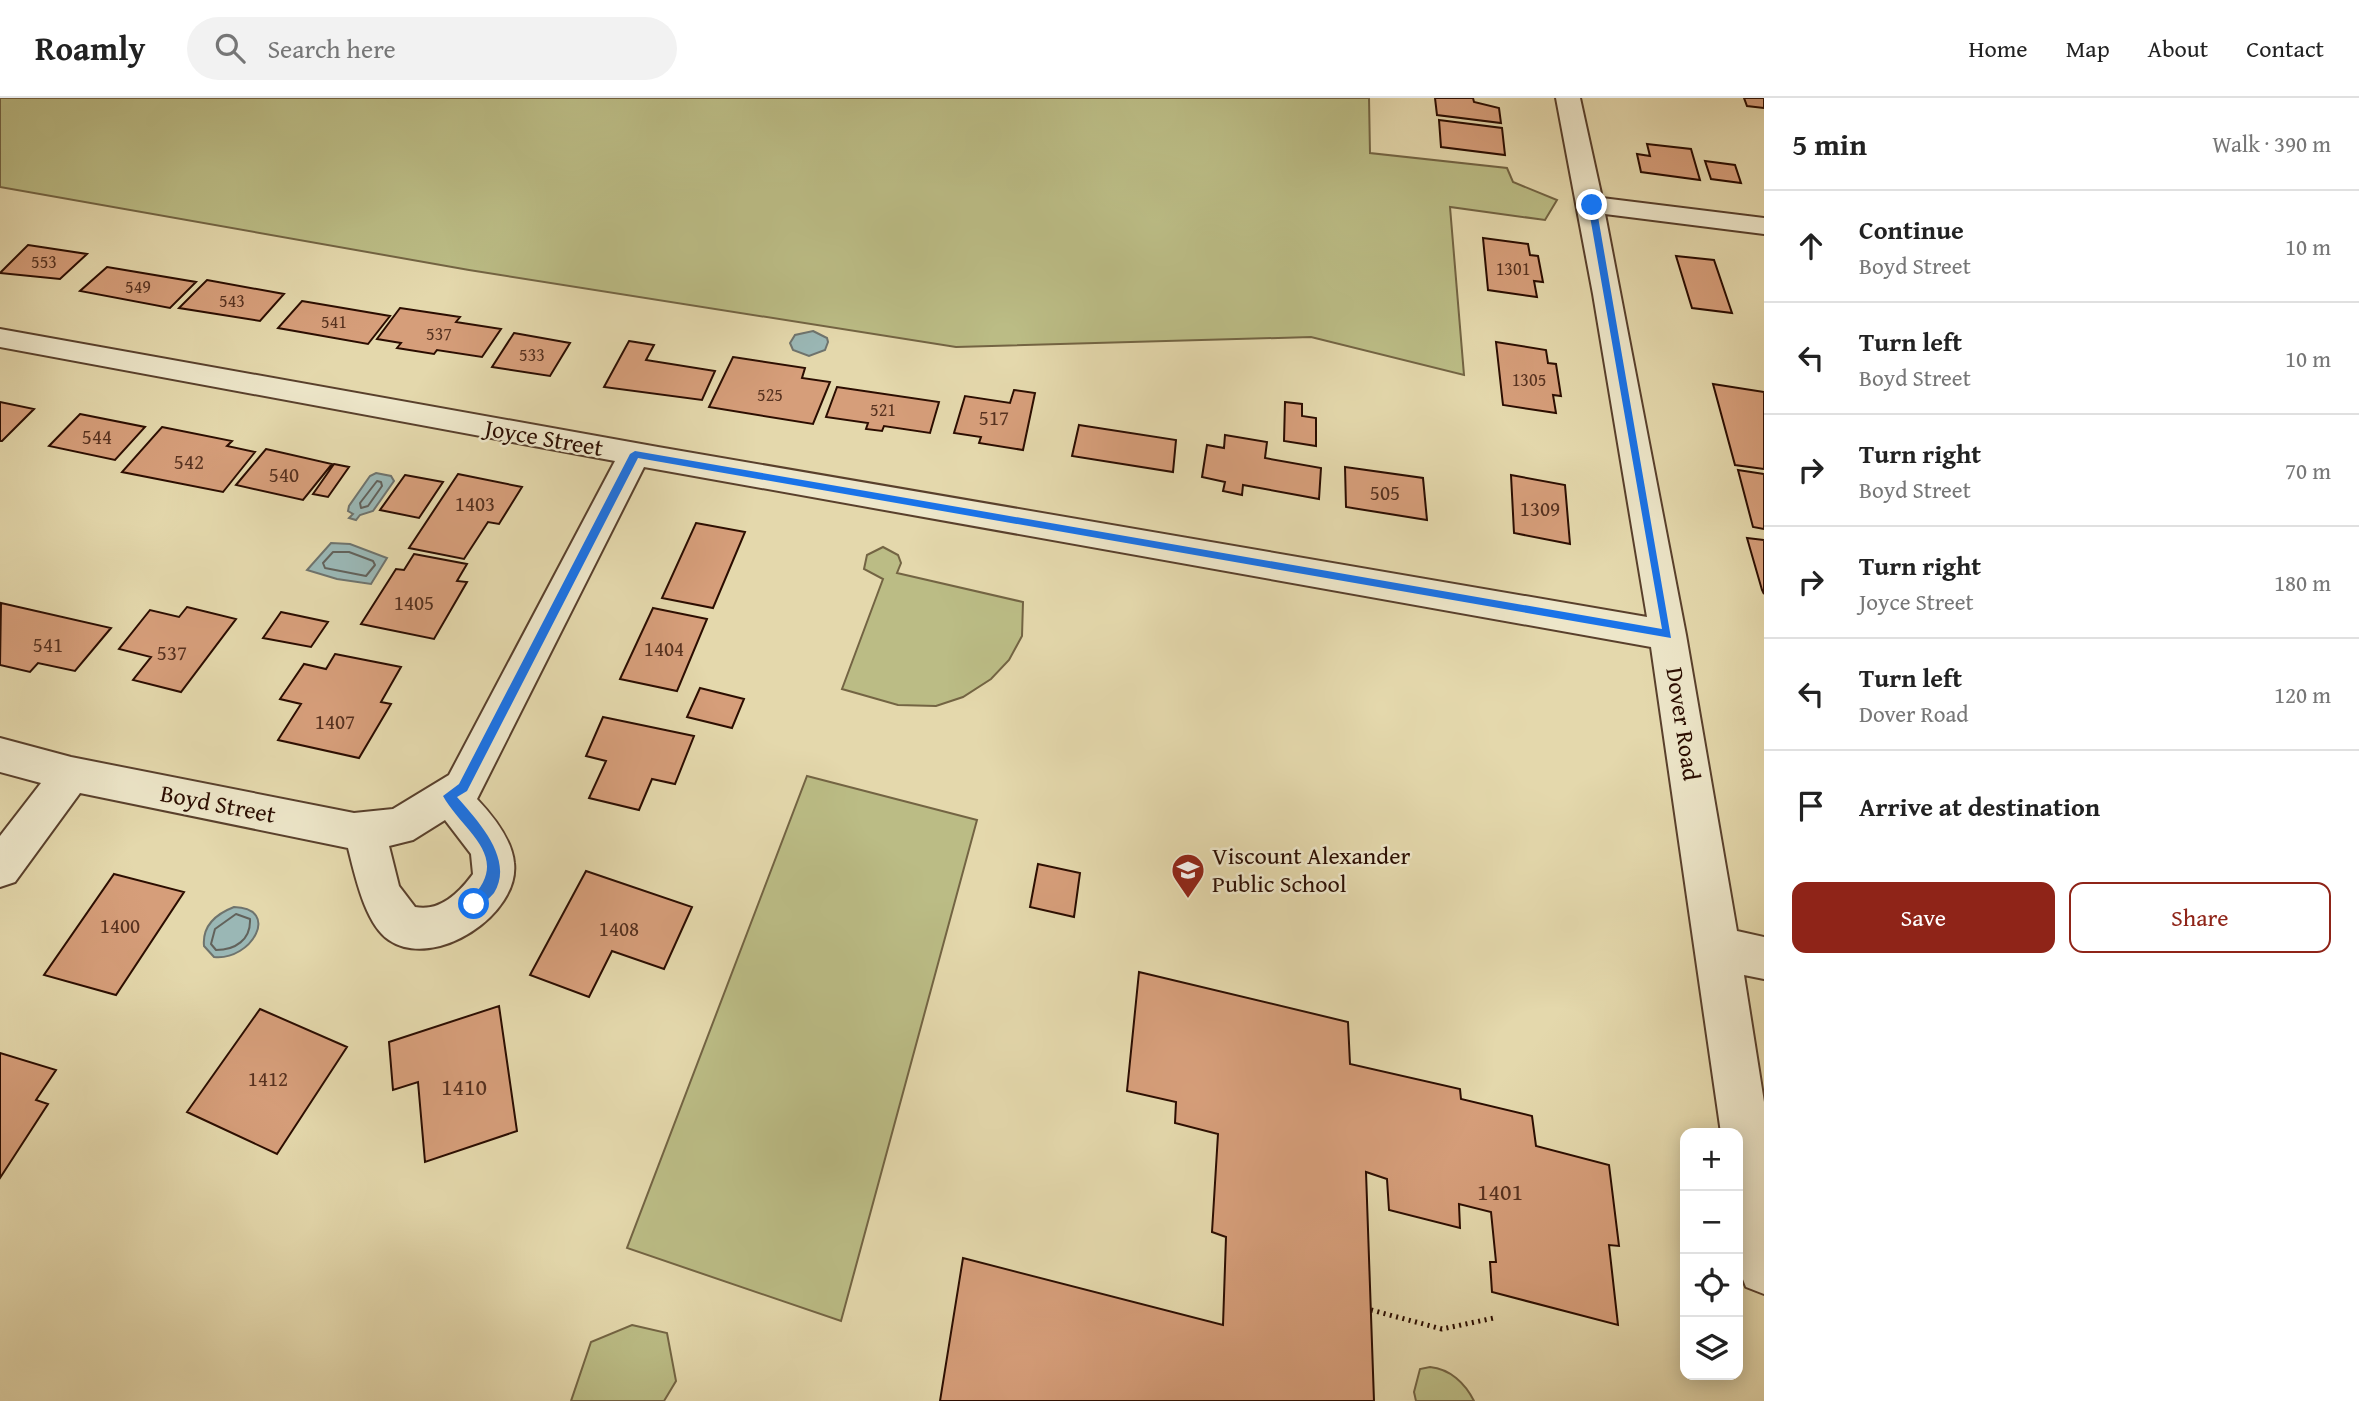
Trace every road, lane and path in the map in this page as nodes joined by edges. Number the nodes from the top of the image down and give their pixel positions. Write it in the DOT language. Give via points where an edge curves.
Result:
graph roads {
  1 [pos="1568,98"];
  2 [pos="1592,205"];
  3 [pos="1764,226"];
  4 [pos="0,338"];
  5 [pos="635,454"];
  6 [pos="1668,635"];
  7 [pos="0,755"];
  8 [pos="71,774"];
  9 [pos="449,796"];
  10 [pos="364,830"];
  11 [pos="0,868"];
  12 [pos="1720,950"];
  13 [pos="1764,958"];
  14 [pos="1764,1269"];
  15 [pos="1371,1310"];
  16 [pos="1494,1318"];
  1 -- 2 [label="street, Dover Road"];
  2 -- 3 [label="street"];
  2 -- 6 [label="street, Dover Road"];
  4 -- 5 [label="street, Joyce Street"];
  5 -- 6 [label="street, Joyce Street"];
  5 -- 9 [label="street, Boyd Street" via="463,787"];
  6 -- 12 [label="street, Dover Road"];
  7 -- 8 [label="street, Boyd Street"];
  8 -- 10 [label="street, Boyd Street"];
  8 -- 11 [label="street"];
  9 -- 10 [label="street, Boyd Street" via="399,827"];
  9 -- 10 [label="street" via="483,837 494,864 489,889 460,917 430,929 403,925 381,895"];
  12 -- 13 [label="street"];
  12 -- 14 [label="street, Dover Road"];
  15 -- 16 [label="path" via="1442,1329"];
}
